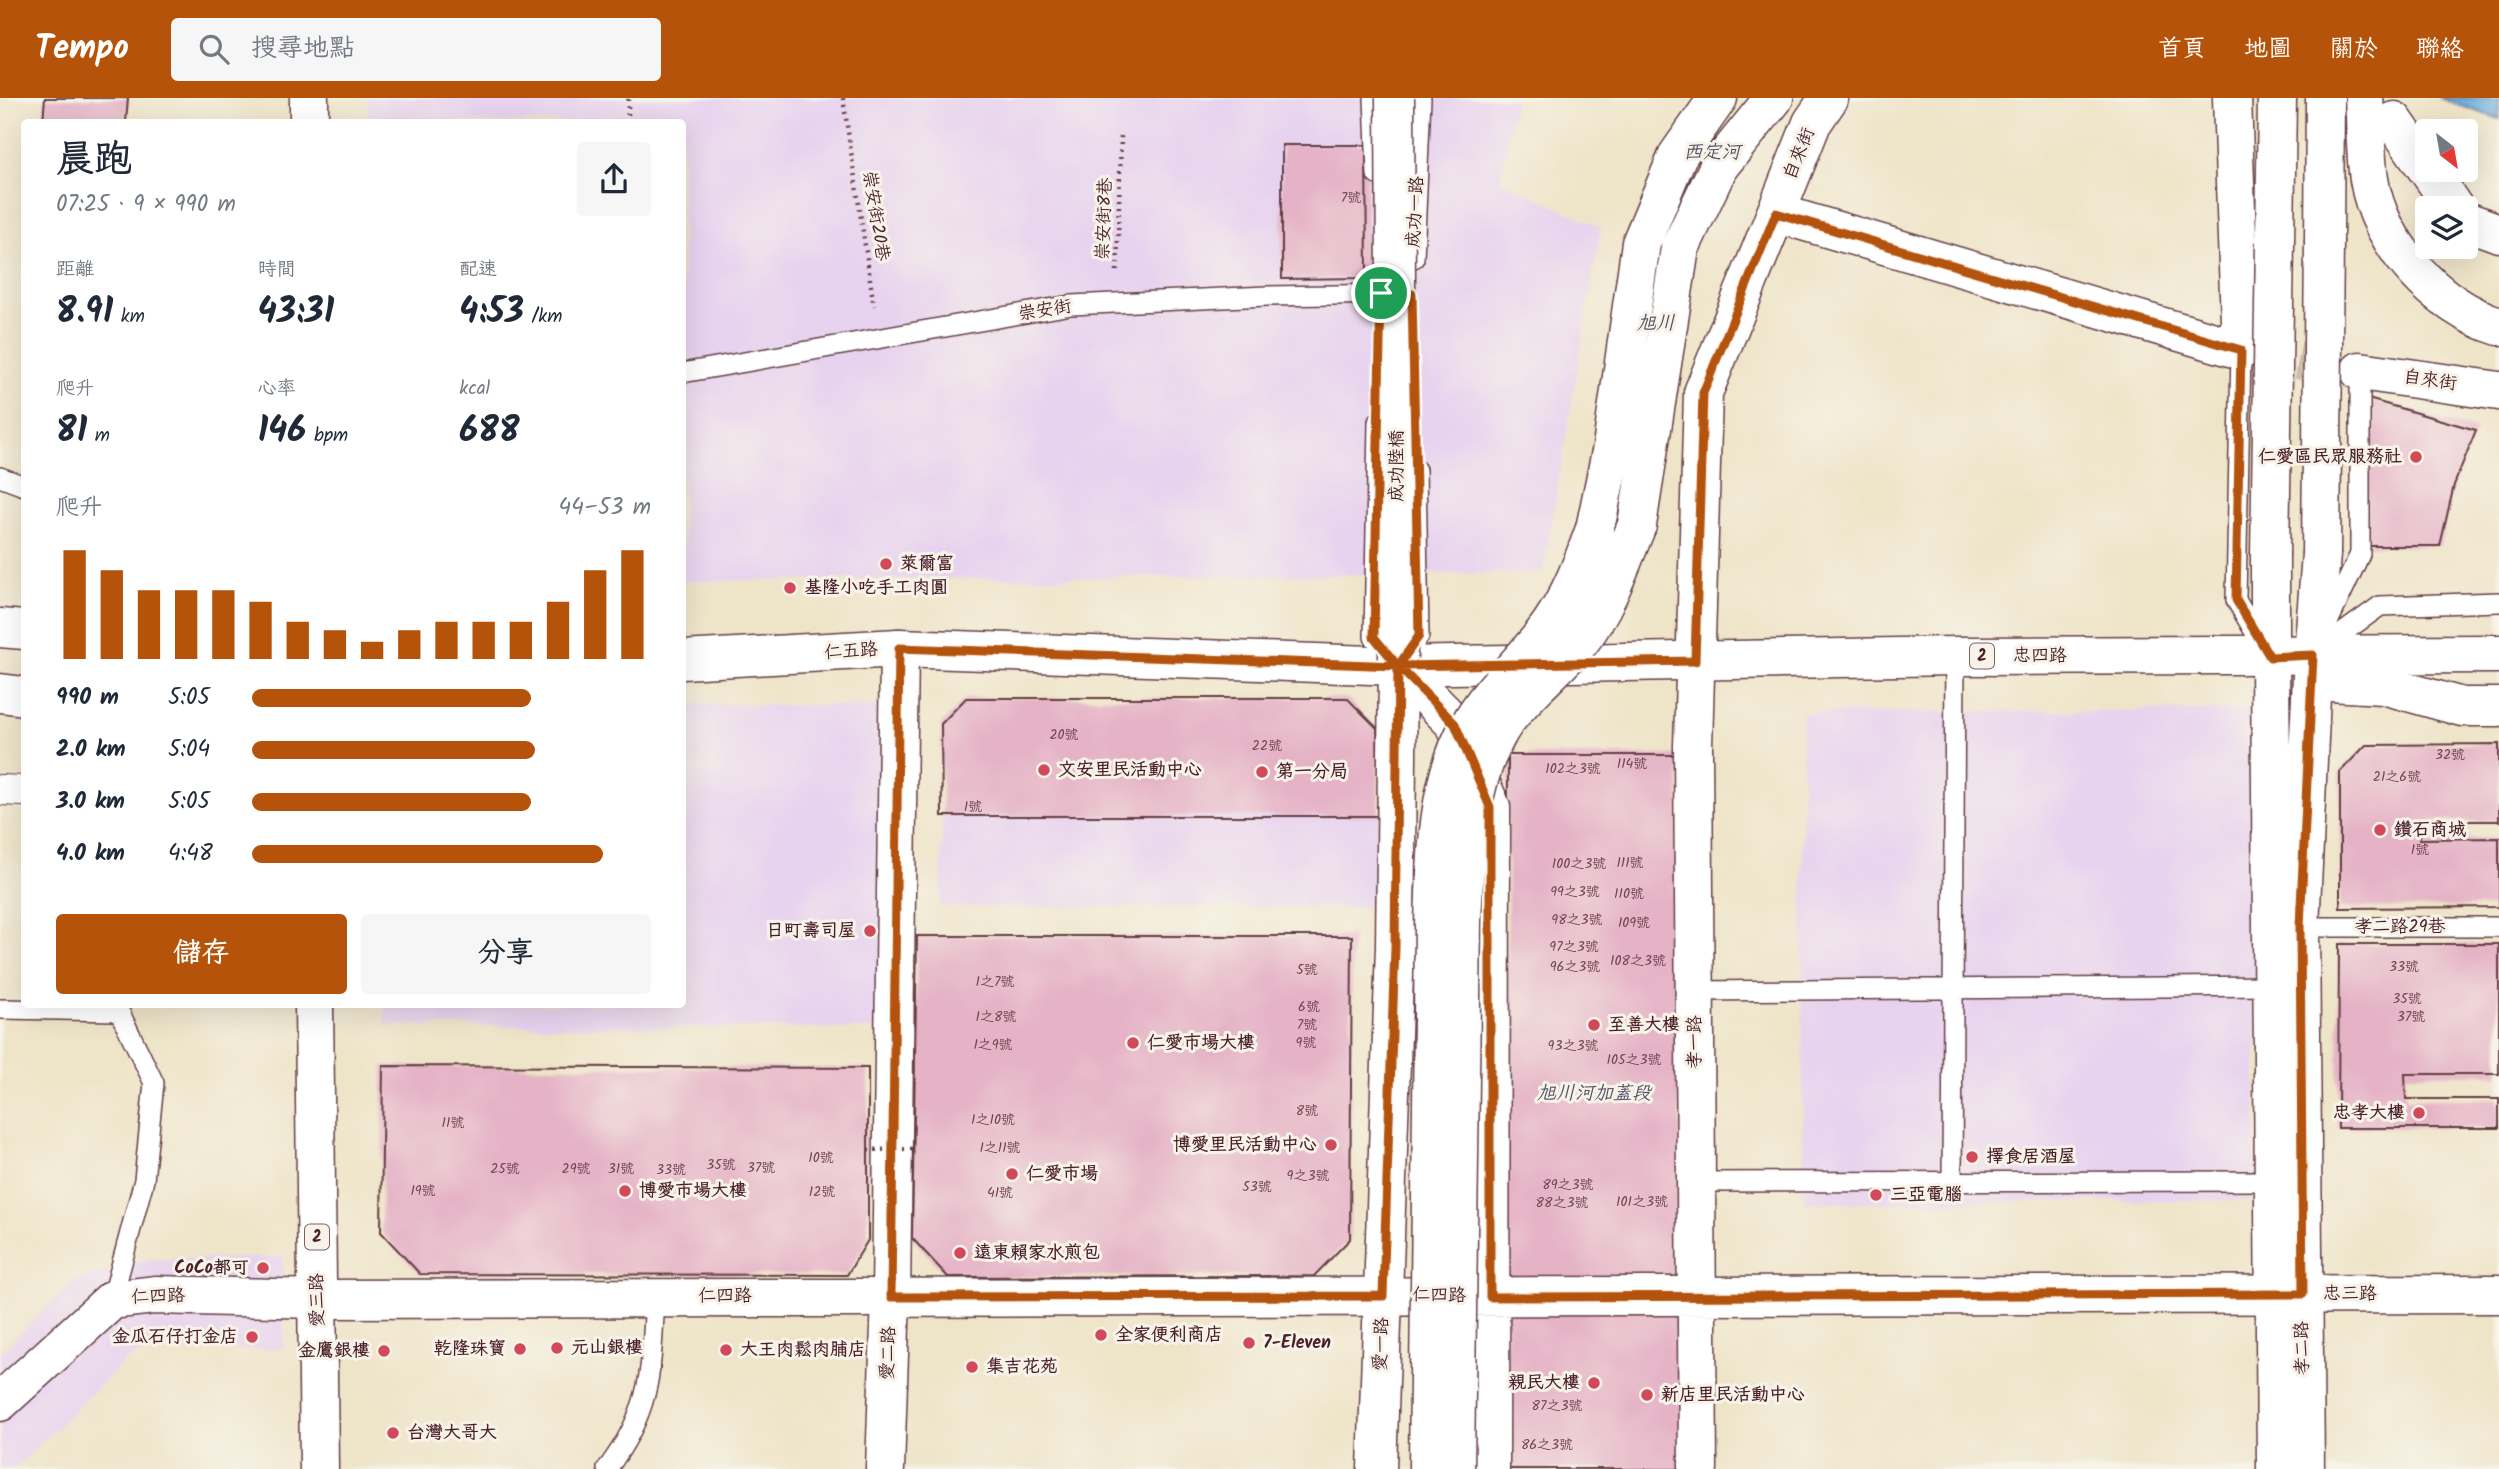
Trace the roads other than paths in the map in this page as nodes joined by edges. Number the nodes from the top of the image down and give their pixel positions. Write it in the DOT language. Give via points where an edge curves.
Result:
graph roads {
  1 [pos="309,98"];
  2 [pos="1374,98"];
  3 [pos="1395,98"];
  4 [pos="1421,98"];
  5 [pos="1718,98"];
  6 [pos="1774,98"];
  7 [pos="1829,98"];
  8 [pos="2232,98"];
  9 [pos="2277,98"];
  10 [pos="2325,98"];
  11 [pos="2364,98"];
  12 [pos="309,119"];
  13 [pos="2394,121"];
  14 [pos="2415,152"];
  15 [pos="1776,213"];
  16 [pos="2478,225"];
  17 [pos="2499,233"];
  18 [pos="1381,293"];
  19 [pos="1412,294"];
  20 [pos="2499,326"];
  21 [pos="2241,350"];
  22 [pos="2360,371"];
  23 [pos="686,372"];
  24 [pos="2499,391"];
  25 [pos="0,477"];
  26 [pos="21,484"];
  27 [pos="2499,602"];
  28 [pos="1694,616"];
  29 [pos="0,628"];
  30 [pos="21,630"];
  31 [pos="899,648"];
  32 [pos="2482,654"];
  33 [pos="1955,656"];
  34 [pos="2270,657"];
  35 [pos="686,660"];
  36 [pos="1689,661"];
  37 [pos="1398,666"];
  38 [pos="2313,668"];
  39 [pos="0,693"];
  40 [pos="21,696"];
  41 [pos="2499,707"];
  42 [pos="0,790"];
  43 [pos="21,791"];
  44 [pos="2300,927"];
  45 [pos="2499,927"];
  46 [pos="2271,986"];
  47 [pos="1952,988"];
  48 [pos="1695,991"];
  49 [pos="314,1008"];
  50 [pos="0,1009"];
  51 [pos="2274,1181"];
  52 [pos="1696,1182"];
  53 [pos="1952,1182"];
  54 [pos="2289,1293"];
  55 [pos="2499,1294"];
  56 [pos="655,1296"];
  57 [pos="1383,1296"];
  58 [pos="1696,1296"];
  59 [pos="891,1297"];
  60 [pos="1490,1297"];
  61 [pos="318,1299"];
  62 [pos="112,1300"];
  63 [pos="0,1402"];
  64 [pos="318,1469"];
  65 [pos="607,1469"];
  66 [pos="885,1469"];
  67 [pos="1377,1469"];
  68 [pos="1429,1469"];
  69 [pos="1455,1469"];
  70 [pos="1490,1469"];
  71 [pos="1698,1469"];
  72 [pos="2276,1469"];
  73 [pos="2305,1469"];
  1 -- 12 [label="main road"];
  2 -- 18 [label="lane, 成功一路"];
  3 -- 37 [label="main road, 成功陸橋, bridge"];
  4 -- 19 [label="lane, 成功一路"];
  5 -- 68 [label="main road, bridge" via="1678,155 1641,243 1612,447 1595,529 1576,581 1550,624 1473,719 1454,760 1445,801 1436,863 1434,926"];
  6 -- 69 [label="main road, bridge" via="1718,166 1681,248 1637,525 1603,607 1581,640 1500,729 1482,767 1472,804 1462,923"];
  7 -- 15 [label="main road, 自來街" via="1811,123"];
  8 -- 21 [label="main road"];
  9 -- 34 [label="main road, bridge"];
  10 -- 38 [label="main road, 孝二路, bridge" via="2321,554"];
  11 -- 20 [label="main road" via="2370,180 2391,235 2429,284 2459,309"];
  13 -- 14 [label="main road"];
  15 -- 21 [label="main road"];
  15 -- 28 [label="main road, 自來街" via="1703,393"];
  16 -- 17 [label="main road"];
  18 -- 19 [label="lane, 崇安街"];
  18 -- 23 [label="lane, 崇安街" via="1071,306"];
  18 -- 37 [label="lane, 成功一路" via="1374,637"];
  19 -- 37 [label="lane, 成功一路" via="1419,636"];
  21 -- 34 [label="lane" via="2236,600"];
  22 -- 24 [label="main road, 自來街"];
  22 -- 38 [label="lane" via="2360,554"];
  25 -- 26 [label="lane"];
  27 -- 38 [label="lane" via="2380,606"];
  28 -- 36 [label="main road, 孝一路"];
  29 -- 30 [label="main road"];
  31 -- 35 [label="main road, 仁五路 / 2"];
  31 -- 37 [label="main road, 仁五路 / 2"];
  31 -- 59 [label="main road, 愛二路"];
  32 -- 38 [label="main road, 忠四路 / 2" via="2391,652"];
  33 -- 34 [label="main road, 忠四路 / 2"];
  33 -- 36 [label="main road, 忠四路 / 2"];
  33 -- 47 [label="lane"];
  34 -- 38 [label="main road, 忠四路 / 2"];
  34 -- 46 [label="main road"];
  36 -- 37 [label="main road, 2, bridge"];
  36 -- 48 [label="main road, 孝一路"];
  37 -- 57 [label="main road, 愛一路" via="1395,947"];
  37 -- 60 [label="main road" via="1455,724 1490,807"];
  38 -- 41 [label="main road, 忠四路" via="2462,707"];
  38 -- 44 [label="main road, 孝二路"];
  39 -- 40 [label="main road"];
  42 -- 43 [label="street"];
  44 -- 45 [label="lane, 孝二路29巷"];
  44 -- 54 [label="main road, 孝二路"];
  46 -- 47 [label="lane"];
  46 -- 51 [label="main road"];
  47 -- 48 [label="lane"];
  47 -- 53 [label="lane"];
  48 -- 52 [label="main road, 孝一路"];
  49 -- 61 [label="main road, 愛三路 / 2"];
  50 -- 62 [label="lane" via="119,1011 154,1083 144,1180"];
  51 -- 53 [label="lane"];
  51 -- 54 [label="main road"];
  52 -- 53 [label="lane"];
  52 -- 58 [label="main road, 孝一路"];
  54 -- 55 [label="main road, 忠三路"];
  54 -- 58 [label="main road, 忠三路"];
  54 -- 72 [label="main road, 孝二路"];
  54 -- 73 [label="main road, 孝二路"];
  56 -- 59 [label="main road, 仁四路"];
  56 -- 61 [label="main road, 仁四路"];
  56 -- 65 [label="lane" via="651,1379 640,1418"];
  57 -- 59 [label="main road, 仁四路"];
  57 -- 60 [label="main road, 仁四路"];
  57 -- 67 [label="main road, 愛一路"];
  58 -- 60 [label="main road, 仁四路"];
  58 -- 71 [label="main road, 孝一路"];
  59 -- 66 [label="main road, 愛二路"];
  60 -- 70 [label="main road"];
  61 -- 62 [label="main road, 仁四路" via="155,1295"];
  61 -- 64 [label="main road, 愛三路 / 2"];
  62 -- 63 [label="main road, 仁四路"];
}
